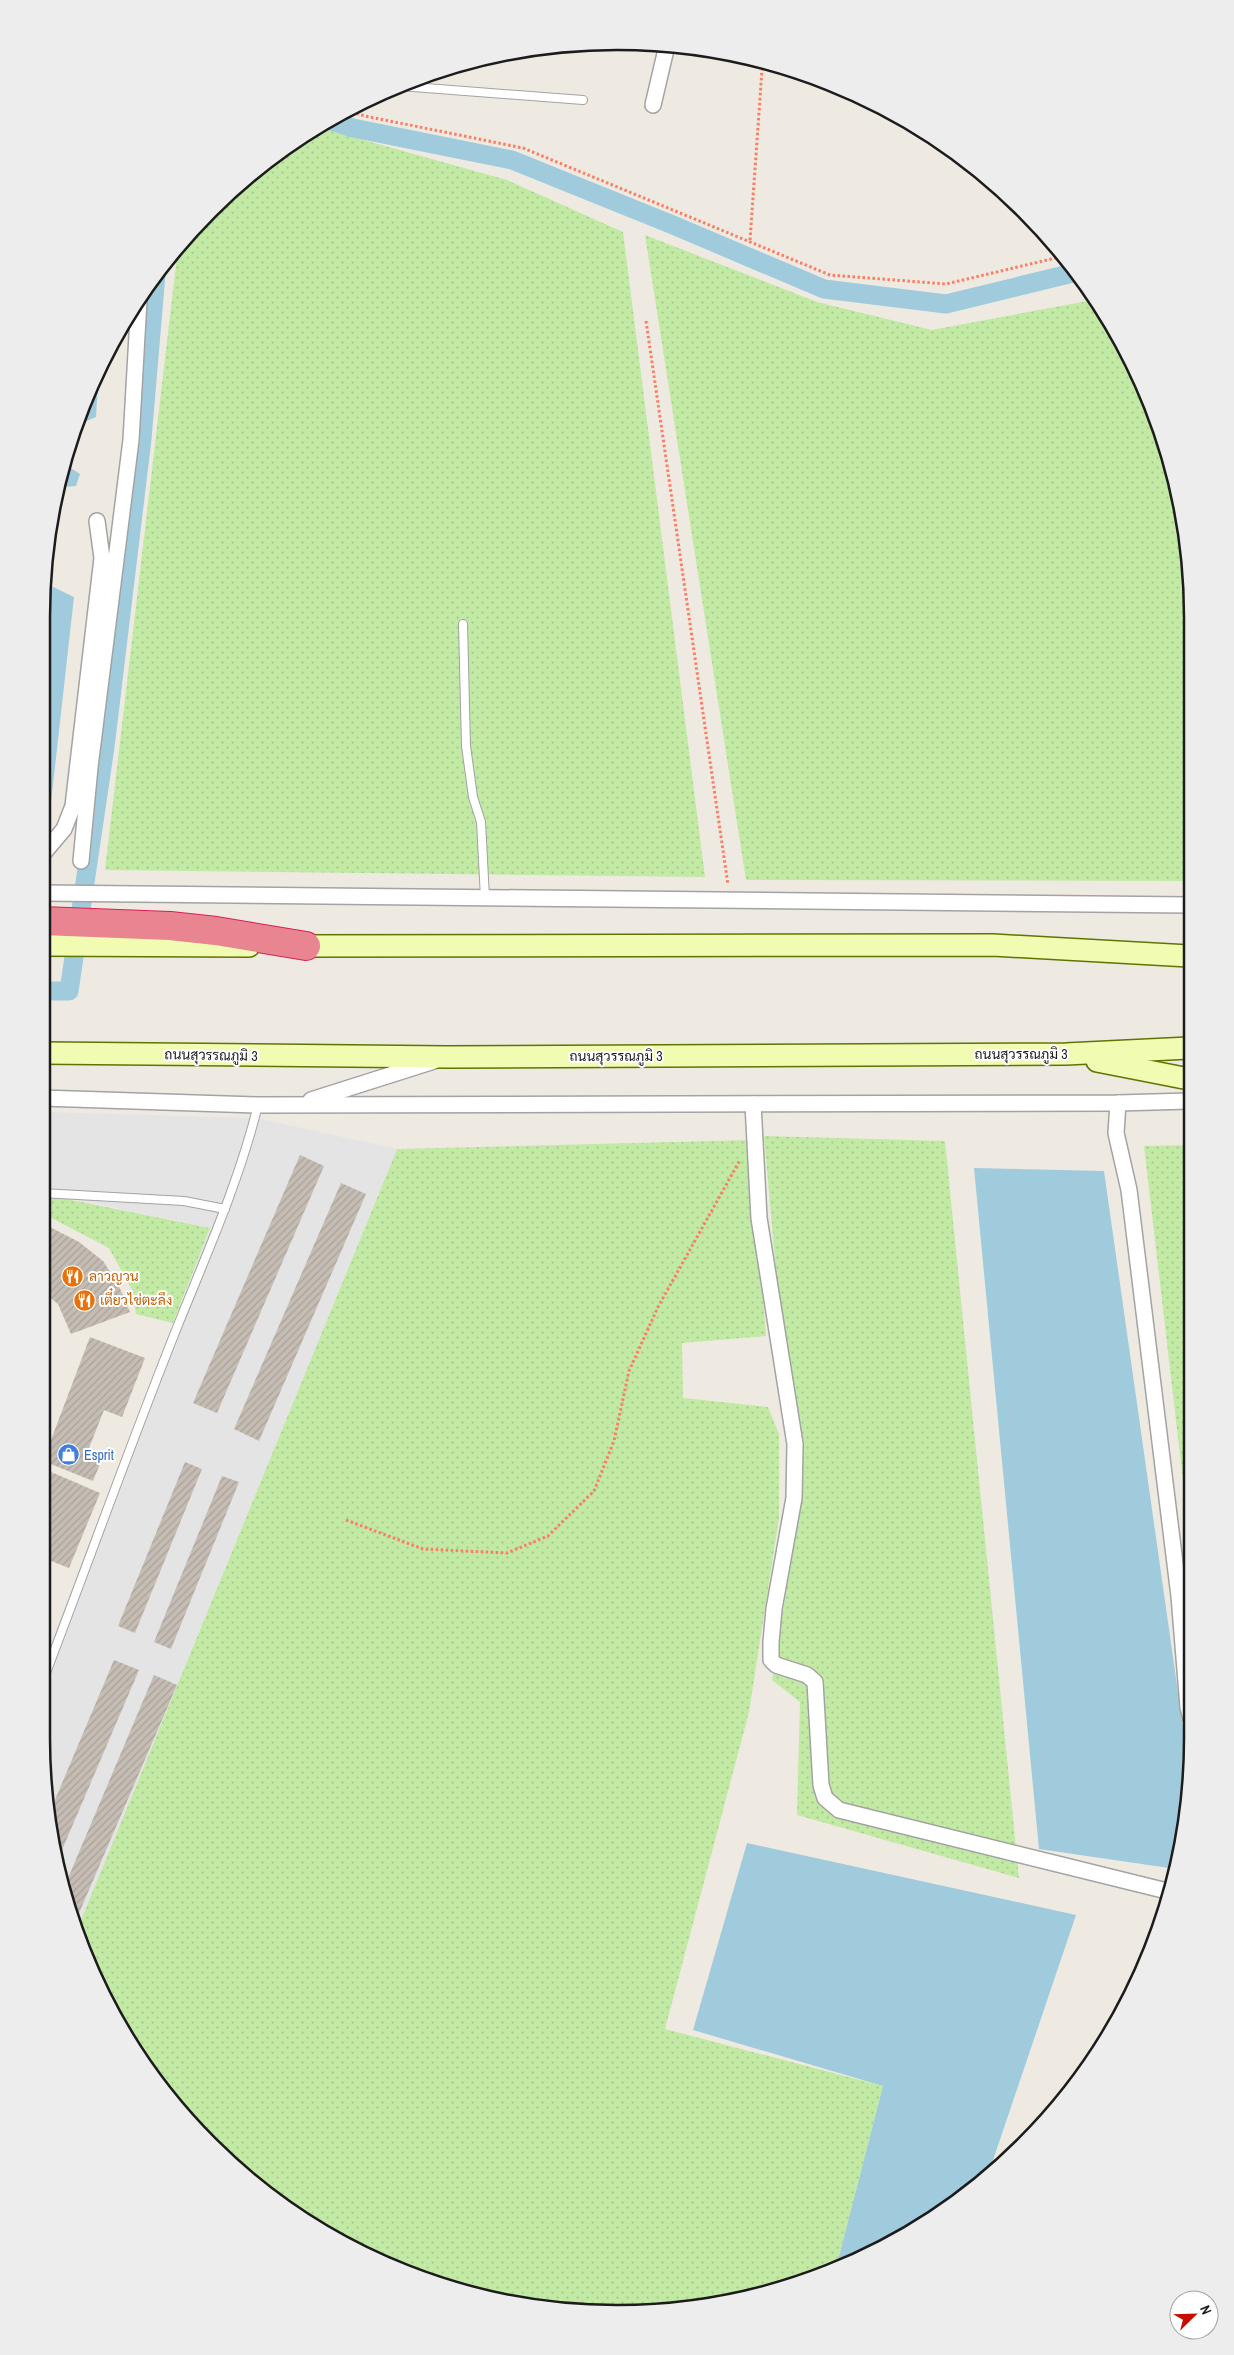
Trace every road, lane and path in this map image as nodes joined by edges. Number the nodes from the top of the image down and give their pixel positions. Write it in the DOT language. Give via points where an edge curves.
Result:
graph roads {
  1 [pos="665,52"];
  2 [pos="762,70"];
  3 [pos="416,87"];
  4 [pos="583,100"];
  5 [pos="653,105"];
  6 [pos="356,113"];
  7 [pos="750,240"];
  8 [pos="1055,258"];
  9 [pos="139,313"];
  10 [pos="646,321"];
  11 [pos="97,521"];
  12 [pos="463,624"];
  13 [pos="50,846"];
  14 [pos="81,861"];
  15 [pos="50,893"];
  16 [pos="485,898"];
  17 [pos="731,901"];
  18 [pos="1184,906"];
  19 [pos="50,930"];
  20 [pos="306,946"];
  21 [pos="1184,956"];
  22 [pos="1184,1048"];
  23 [pos="50,1053"];
  24 [pos="1066,1054"];
  25 [pos="447,1057"];
  26 [pos="1184,1078"];
  27 [pos="50,1098"];
  28 [pos="1184,1101"];
  29 [pos="298,1104"];
  30 [pos="753,1104"];
  31 [pos="1118,1104"];
  32 [pos="258,1106"];
  33 [pos="754,1134"];
  34 [pos="50,1193"];
  35 [pos="225,1209"];
  36 [pos="346,1520"];
  37 [pos="1184,1648"];
  38 [pos="50,1662"];
  39 [pos="1163,1890"];
  1 -- 5 [label="street"];
  2 -- 7 [label="path"];
  3 -- 4 [label="lane"];
  6 -- 7 [label="path" via="523,148"];
  7 -- 8 [label="path" via="830,275 946,284"];
  9 -- 14 [label="street" via="131,440"];
  10 -- 17 [label="path"];
  11 -- 13 [label="street" via="102,558 73,806 64,829"];
  12 -- 16 [label="lane" via="466,746 480,822"];
  15 -- 16 [label="street"];
  16 -- 17 [label="street"];
  17 -- 18 [label="street"];
  19 -- 20 [label="highway" via="100,935 170,926"];
  20 -- 21 [label="main road" via="993,945"];
  22 -- 24 [label="main road, ถนนสุวรรณภูมิ 3"];
  23 -- 25 [label="main road, ถนนสุวรรณภูมิ 3"];
  24 -- 25 [label="main road, ถนนสุวรรณภูมิ 3"];
  24 -- 26 [label="main road"];
  25 -- 29 [label="street"];
  27 -- 32 [label="street"];
  28 -- 31 [label="street"];
  29 -- 30 [label="street"];
  29 -- 32 [label="street"];
  30 -- 31 [label="street"];
  30 -- 33 [label="street"];
  31 -- 37 [label="street" via="1116,1133 1130,1190"];
  32 -- 35 [label="lane"];
  33 -- 36 [label="path" via="658,1307 629,1371 614,1441 594,1491 548,1536 507,1553 423,1549"];
  33 -- 39 [label="street" via="759,1218 795,1444 794,1498 774,1609 771,1660 776,1665 807,1675 815,1682 821,1785 825,1798 839,1810"];
  34 -- 35 [label="lane" via="184,1201"];
  35 -- 38 [label="lane"];
}
